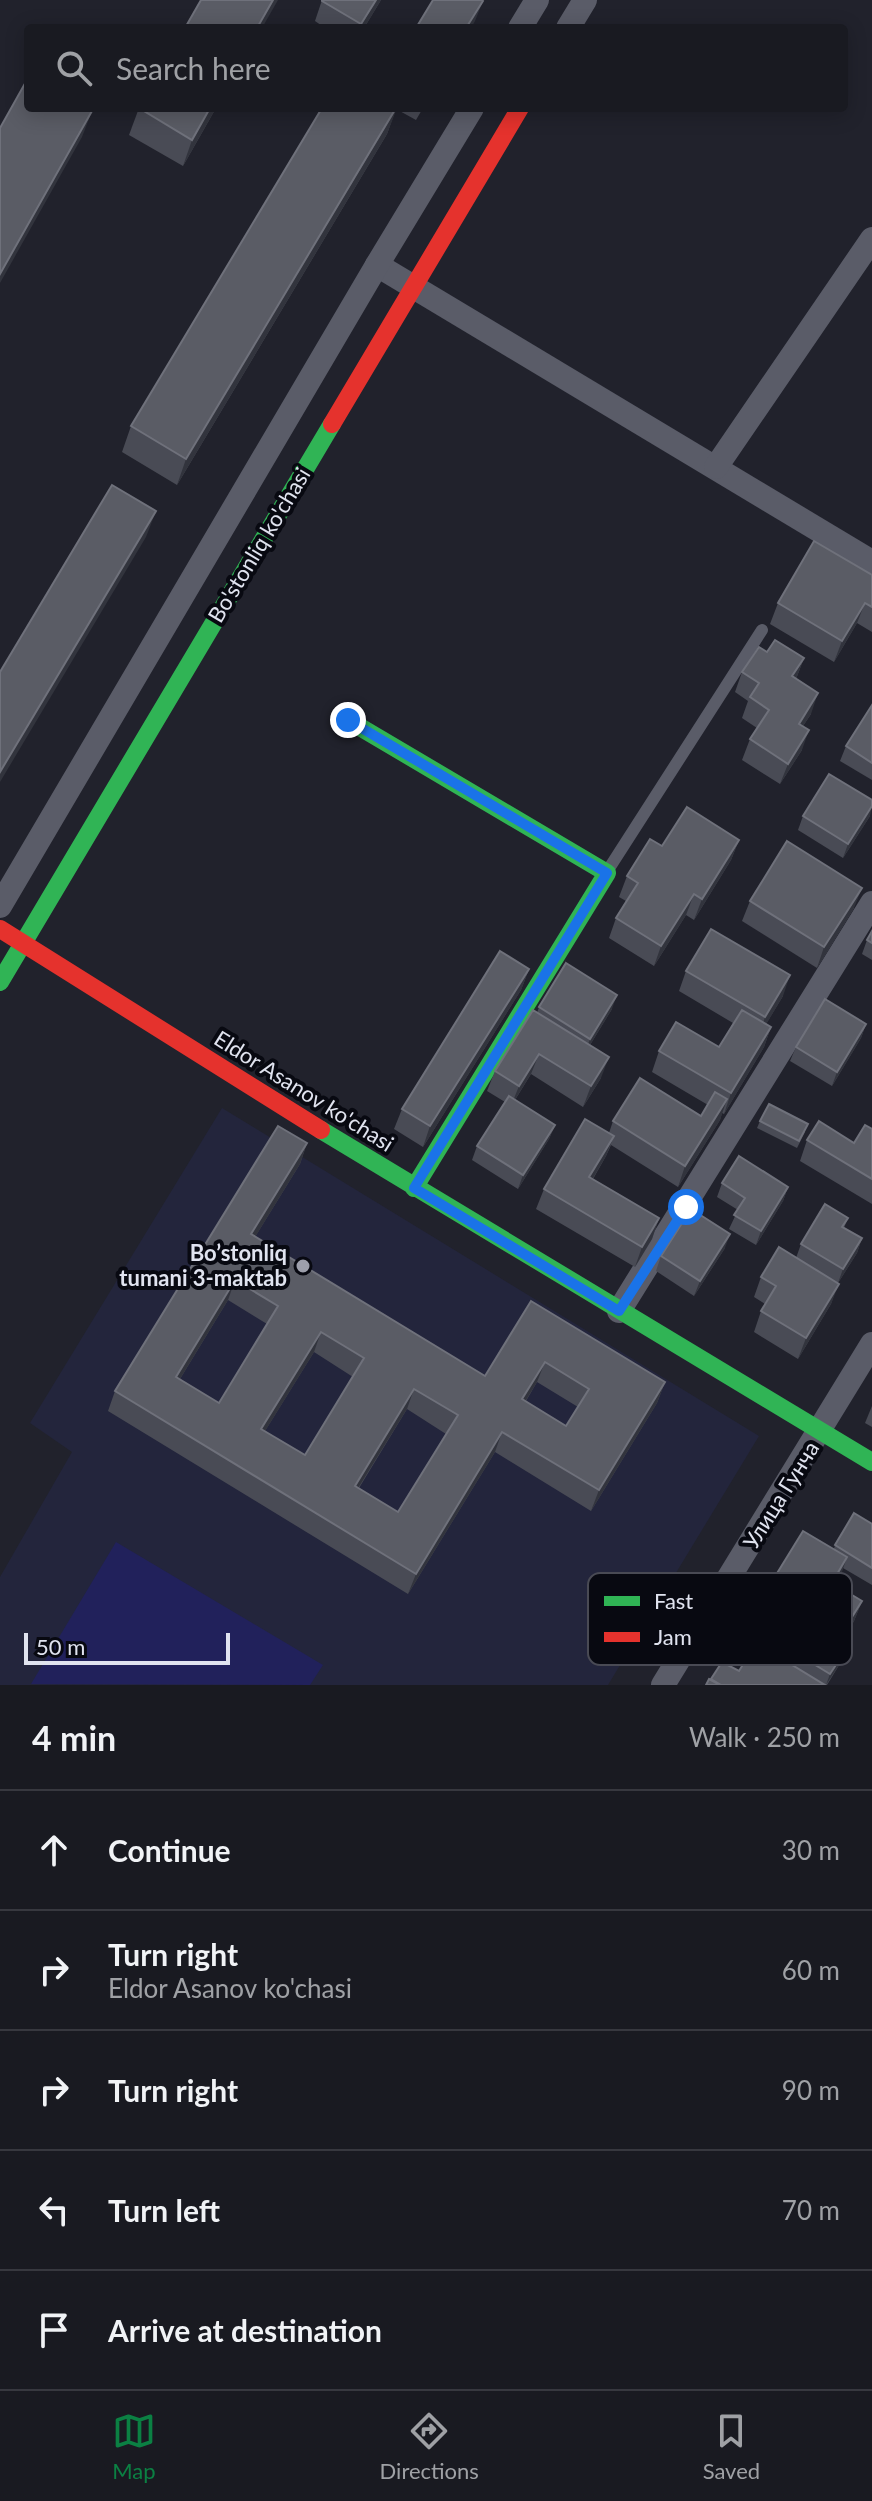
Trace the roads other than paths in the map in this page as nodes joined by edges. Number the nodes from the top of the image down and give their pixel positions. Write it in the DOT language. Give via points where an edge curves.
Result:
graph roads {
  1 [pos="537,0"];
  2 [pos="585,0"];
  3 [pos="522,24"];
  4 [pos="570,24"];
  5 [pos="470,112"];
  6 [pos="518,112"];
  7 [pos="872,239"];
  8 [pos="377,265"];
  9 [pos="412,288"];
  10 [pos="716,467"];
  11 [pos="872,562"];
  12 [pos="762,630"];
  13 [pos="348,720"];
  14 [pos="607,873"];
  15 [pos="872,903"];
  16 [pos="0,906"];
  17 [pos="0,929"];
  18 [pos="22,943"];
  19 [pos="0,982"];
  20 [pos="414,1188"];
  21 [pos="619,1311"];
  22 [pos="872,1344"];
  23 [pos="820,1431"];
  24 [pos="872,1462"];
  25 [pos="732,1573"];
  26 [pos="675,1665"];
  27 [pos="663,1685"];
  1 -- 3 [label="street"];
  2 -- 4 [label="street"];
  5 -- 8 [label="street, Bo'stonliq ko'chasi"];
  6 -- 9 [label="street, Bo'stonliq ko'chasi"];
  7 -- 10 [label="street"];
  8 -- 9 [label="street"];
  8 -- 16 [label="street, Bo'stonliq ko'chasi"];
  9 -- 10 [label="street"];
  9 -- 18 [label="street, Bo'stonliq ko'chasi"];
  10 -- 11 [label="street"];
  12 -- 14 [label="lane"];
  13 -- 14 [label="street"];
  14 -- 20 [label="street"];
  15 -- 21 [label="street"];
  17 -- 18 [label="street, Eldor Asanov ko'chasi"];
  18 -- 19 [label="street, Bo'stonliq ko'chasi"];
  18 -- 20 [label="street, Eldor Asanov ko'chasi"];
  20 -- 21 [label="street, Eldor Asanov ko'chasi"];
  21 -- 23 [label="street, Eldor Asanov ko'chasi"];
  22 -- 23 [label="street, Улица Гунча"];
  23 -- 24 [label="street, Eldor Asanov ko'chasi"];
  23 -- 25 [label="street, Улица Гунча"];
  26 -- 27 [label="street, Улица Гунча"];
}
